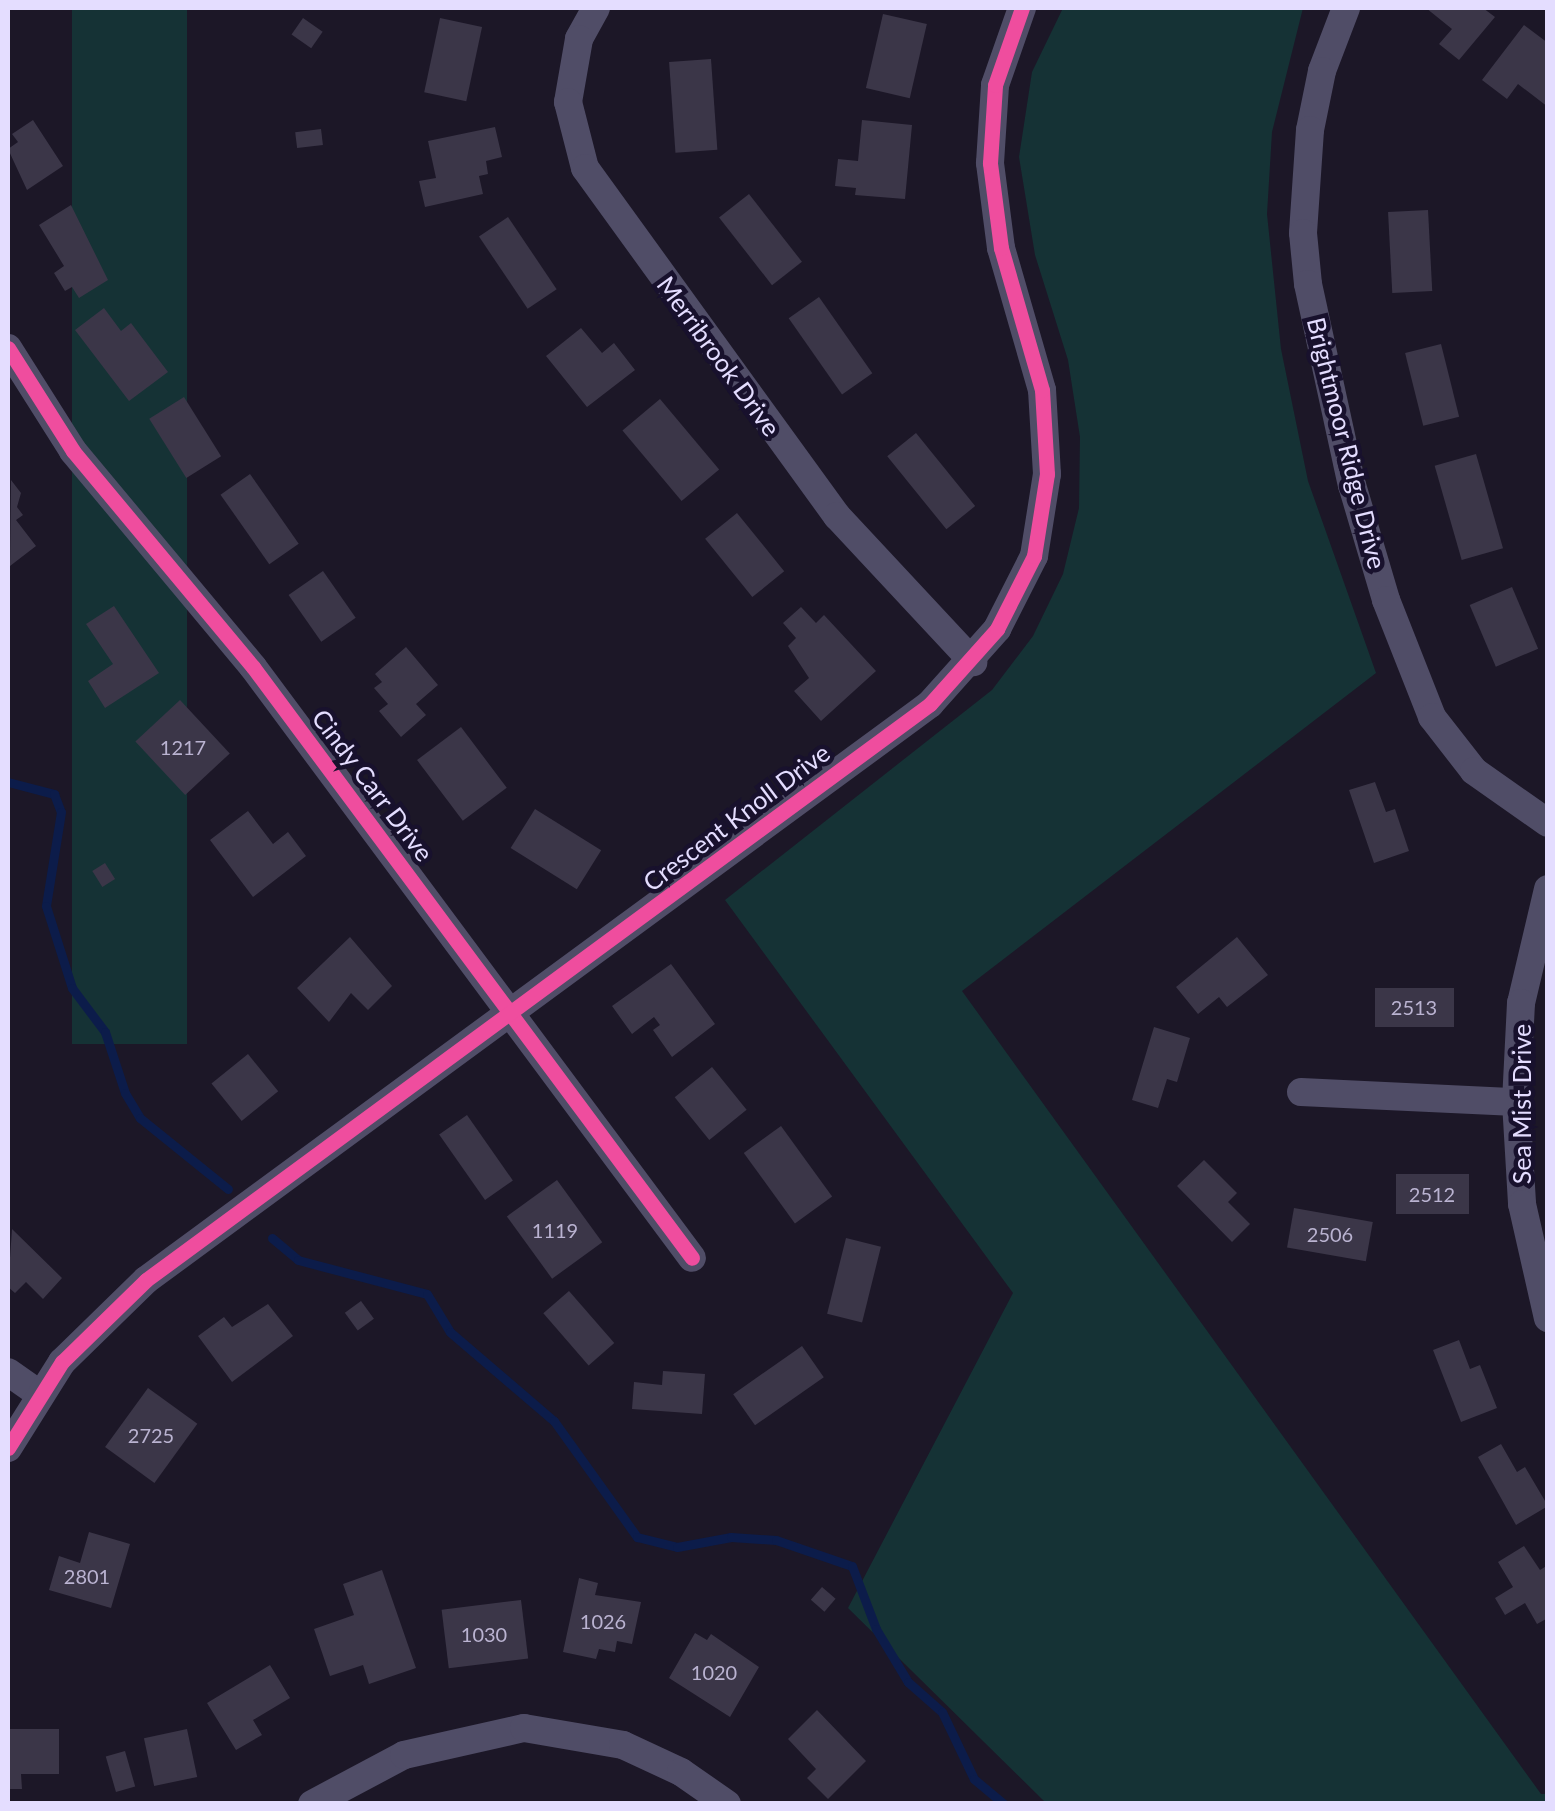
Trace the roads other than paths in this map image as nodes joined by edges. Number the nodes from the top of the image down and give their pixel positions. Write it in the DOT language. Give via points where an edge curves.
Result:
graph roads {
  1 [pos="596,8"];
  2 [pos="1022,8"];
  3 [pos="1346,8"];
  4 [pos="8,348"];
  5 [pos="973,662"];
  6 [pos="1548,823"];
  7 [pos="1548,889"];
  8 [pos="513,1014"];
  9 [pos="1302,1092"];
  10 [pos="1516,1102"];
  11 [pos="692,1258"];
  12 [pos="1548,1318"];
  13 [pos="8,1372"];
  14 [pos="38,1393"];
  15 [pos="8,1448"];
  16 [pos="312,1804"];
  17 [pos="727,1804"];
  1 -- 5 [label="street, Merribrook Drive" via="579,39 568,102 585,168 837,516"];
  2 -- 5 [label="street, Crescent Knoll Drive" via="995,84 990,164 1001,248 1042,390 1045,515 1018,595"];
  3 -- 6 [label="street, Brightmoor Ridge Drive" via="1313,115 1303,233 1352,485 1386,600 1432,716 1474,771"];
  4 -- 8 [label="street, Cindy Carr Drive" via="73,451 253,667"];
  5 -- 8 [label="street, Crescent Knoll Drive" via="930,704"];
  7 -- 10 [label="street, Sea Mist Drive" via="1521,1003"];
  8 -- 11 [label="street, Cindy Carr Drive"];
  8 -- 14 [label="street, Crescent Knoll Drive" via="146,1280 90,1331"];
  9 -- 10 [label="street"];
  10 -- 12 [label="street, Sea Mist Drive" via="1522,1204"];
  13 -- 14 [label="street"];
  14 -- 15 [label="street, Crescent Knoll Drive"];
  16 -- 17 [label="street" via="404,1755 524,1728 623,1744"];
}
